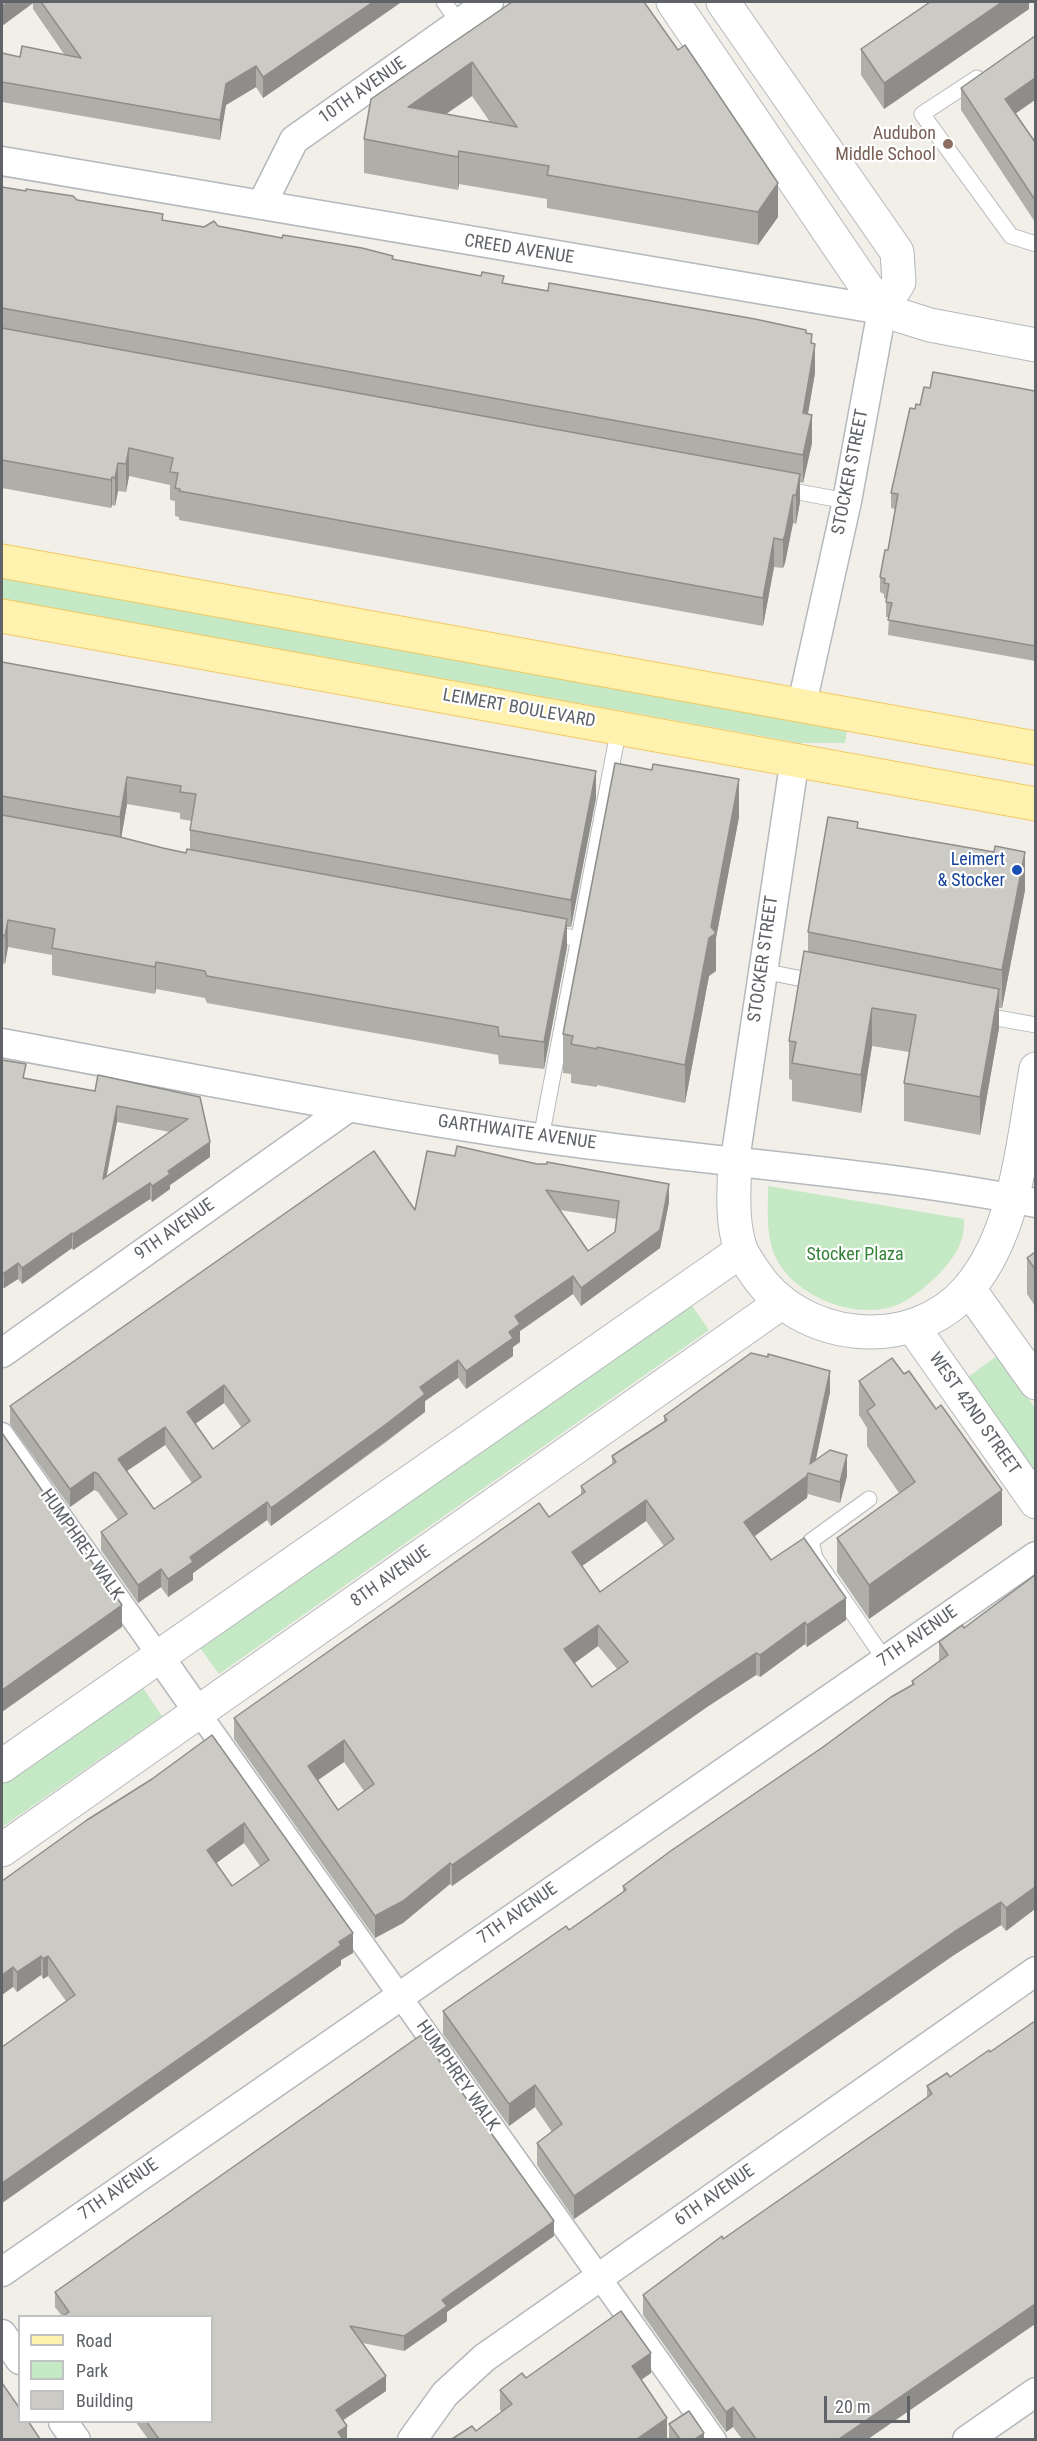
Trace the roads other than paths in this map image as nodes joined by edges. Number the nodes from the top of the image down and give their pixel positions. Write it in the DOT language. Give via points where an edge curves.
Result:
graph roads {
  1 [pos="489,2"];
  2 [pos="673,2"];
  3 [pos="723,2"];
  4 [pos="452,12"];
  5 [pos="988,70"];
  6 [pos="2,161"];
  7 [pos="262,204"];
  8 [pos="1035,244"];
  9 [pos="882,310"];
  10 [pos="1035,345"];
  11 [pos="764,486"];
  12 [pos="847,501"];
  13 [pos="2,561"];
  14 [pos="2,616"];
  15 [pos="802,704"];
  16 [pos="619,727"];
  17 [pos="1035,748"];
  18 [pos="795,758"];
  19 [pos="1035,804"];
  20 [pos="534,931"];
  21 [pos="580,939"];
  22 [pos="762,971"];
  23 [pos="836,986"];
  24 [pos="964,1012"];
  25 [pos="1035,1026"];
  26 [pos="2,1043"];
  27 [pos="1035,1070"];
  28 [pos="349,1107"];
  29 [pos="542,1138"];
  30 [pos="735,1160"];
  31 [pos="1024,1201"];
  32 [pos="741,1251"];
  33 [pos="969,1289"];
  34 [pos="781,1303"];
  35 [pos="913,1327"];
  36 [pos="2,1353"];
  37 [pos="1035,1383"];
  38 [pos="2,1434"];
  39 [pos="868,1499"];
  40 [pos="1035,1502"];
  41 [pos="1035,1556"];
  42 [pos="159,1656"];
  43 [pos="885,1660"];
  44 [pos="199,1713"];
  45 [pos="2,1766"];
  46 [pos="2,1850"];
  47 [pos="1035,1971"];
  48 [pos="400,1996"];
  49 [pos="2,2272"];
  50 [pos="600,2277"];
  51 [pos="2,2334"];
  52 [pos="18,2357"];
  53 [pos="1035,2392"];
  54 [pos="64,2423"];
  55 [pos="76,2439"];
  56 [pos="411,2439"];
  57 [pos="715,2439"];
  58 [pos="967,2439"];
  1 -- 4 [label="street, 10TH AVENUE"];
  2 -- 9 [label="street"];
  3 -- 9 [label="street, STOCKER STREET" via="897,252 899,282"];
  4 -- 7 [label="street, 10TH AVENUE" via="294,140"];
  5 -- 8 [label="lane" via="922,114 1011,236"];
  6 -- 7 [label="street, CREED AVENUE"];
  7 -- 9 [label="street, CREED AVENUE" via="331,219"];
  9 -- 10 [label="street, CREED AVENUE" via="930,325"];
  9 -- 12 [label="street, STOCKER STREET"];
  11 -- 12 [label="lane"];
  12 -- 15 [label="street, STOCKER STREET"];
  13 -- 15 [label="main road"];
  14 -- 16 [label="main road, LEIMERT BOULEVARD"];
  15 -- 17 [label="main road"];
  16 -- 18 [label="main road, LEIMERT BOULEVARD"];
  16 -- 21 [label="lane"];
  18 -- 19 [label="main road, LEIMERT BOULEVARD"];
  18 -- 22 [label="street, STOCKER STREET"];
  20 -- 21 [label="lane"];
  21 -- 29 [label="lane"];
  22 -- 23 [label="lane"];
  22 -- 30 [label="street, STOCKER STREET"];
  24 -- 25 [label="lane"];
  26 -- 28 [label="street, GARTHWAITE AVENUE"];
  27 -- 31 [label="street"];
  28 -- 29 [label="street, GARTHWAITE AVENUE"];
  28 -- 36 [label="street, 9TH AVENUE"];
  29 -- 30 [label="street, GARTHWAITE AVENUE"];
  30 -- 31 [label="street, GARTHWAITE AVENUE"];
  30 -- 32 [label="street" via="734,1211"];
  31 -- 33 [label="street"];
  32 -- 34 [label="street" via="758,1279"];
  32 -- 42 [label="street"];
  33 -- 35 [label="street" via="944,1311"];
  33 -- 37 [label="street"];
  34 -- 35 [label="street" via="814,1322 845,1331"];
  34 -- 44 [label="street, 8TH AVENUE"];
  35 -- 40 [label="street, WEST 42ND STREET"];
  38 -- 42 [label="street, HUMPHREY WALK"];
  39 -- 43 [label="lane" via="811,1541 815,1558"];
  41 -- 43 [label="street, 7TH AVENUE"];
  42 -- 44 [label="street"];
  42 -- 45 [label="street"];
  43 -- 48 [label="street, 7TH AVENUE"];
  44 -- 46 [label="street, 8TH AVENUE"];
  44 -- 48 [label="street, HUMPHREY WALK"];
  47 -- 50 [label="street, 6TH AVENUE"];
  48 -- 49 [label="street, 7TH AVENUE"];
  48 -- 50 [label="street, HUMPHREY WALK"];
  50 -- 56 [label="street, 6TH AVENUE" via="484,2358 445,2394"];
  50 -- 57 [label="street, HUMPHREY WALK"];
  51 -- 52 [label="street"];
  53 -- 58 [label="street"];
  54 -- 55 [label="street"];
}
